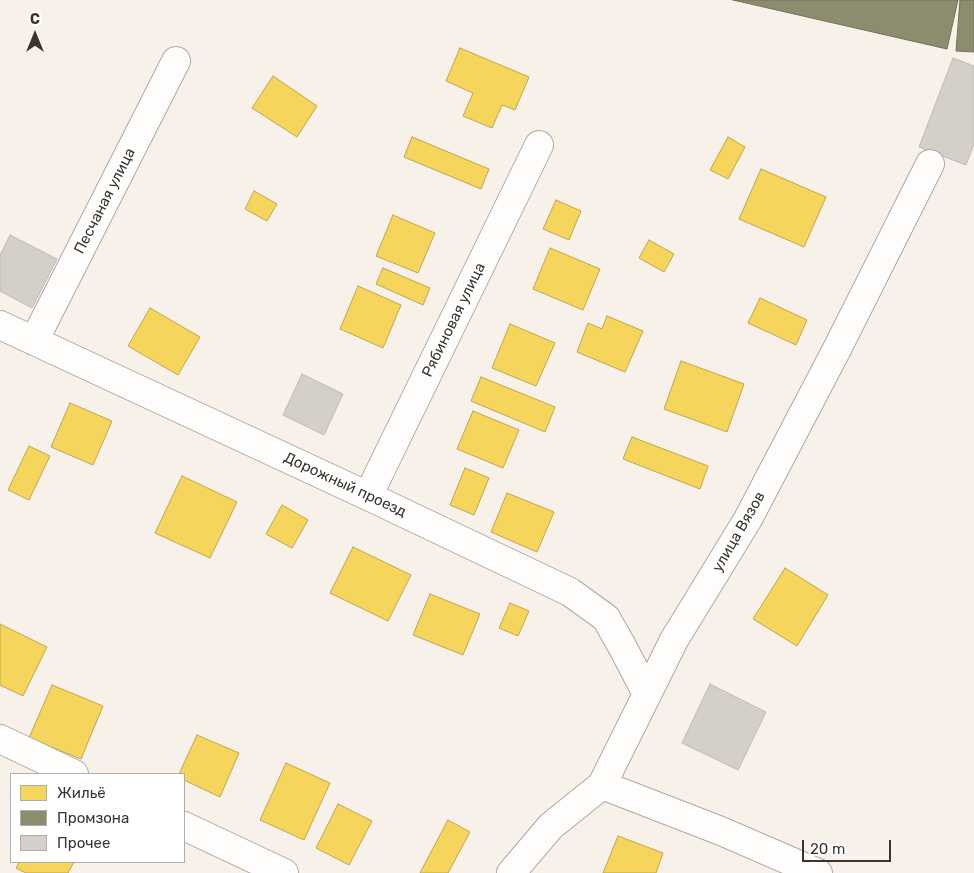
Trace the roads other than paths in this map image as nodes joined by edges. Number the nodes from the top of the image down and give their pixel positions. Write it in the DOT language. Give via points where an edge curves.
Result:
graph roads {
  1 [pos="176,60"];
  2 [pos="539,145"];
  3 [pos="930,164"];
  4 [pos="0,325"];
  5 [pos="34,341"];
  6 [pos="368,496"];
  7 [pos="647,694"];
  8 [pos="0,739"];
  9 [pos="72,773"];
  10 [pos="602,785"];
  11 [pos="185,826"];
  12 [pos="284,873"];
  13 [pos="511,873"];
  14 [pos="818,873"];
  1 -- 5 [label="street, Песчаная улица"];
  2 -- 6 [label="street, Рябиновая улица"];
  3 -- 7 [label="street, улица Вязов" via="753,510 674,640"];
  4 -- 5 [label="street, Дорожный проезд"];
  5 -- 6 [label="street, Дорожный проезд"];
  6 -- 7 [label="street, Дорожный проезд" via="570,592 606,618"];
  7 -- 10 [label="street, улица Вязов"];
  8 -- 9 [label="street"];
  10 -- 13 [label="street, улица Вязов" via="551,826"];
  10 -- 14 [label="street"];
  11 -- 12 [label="street"];
}
